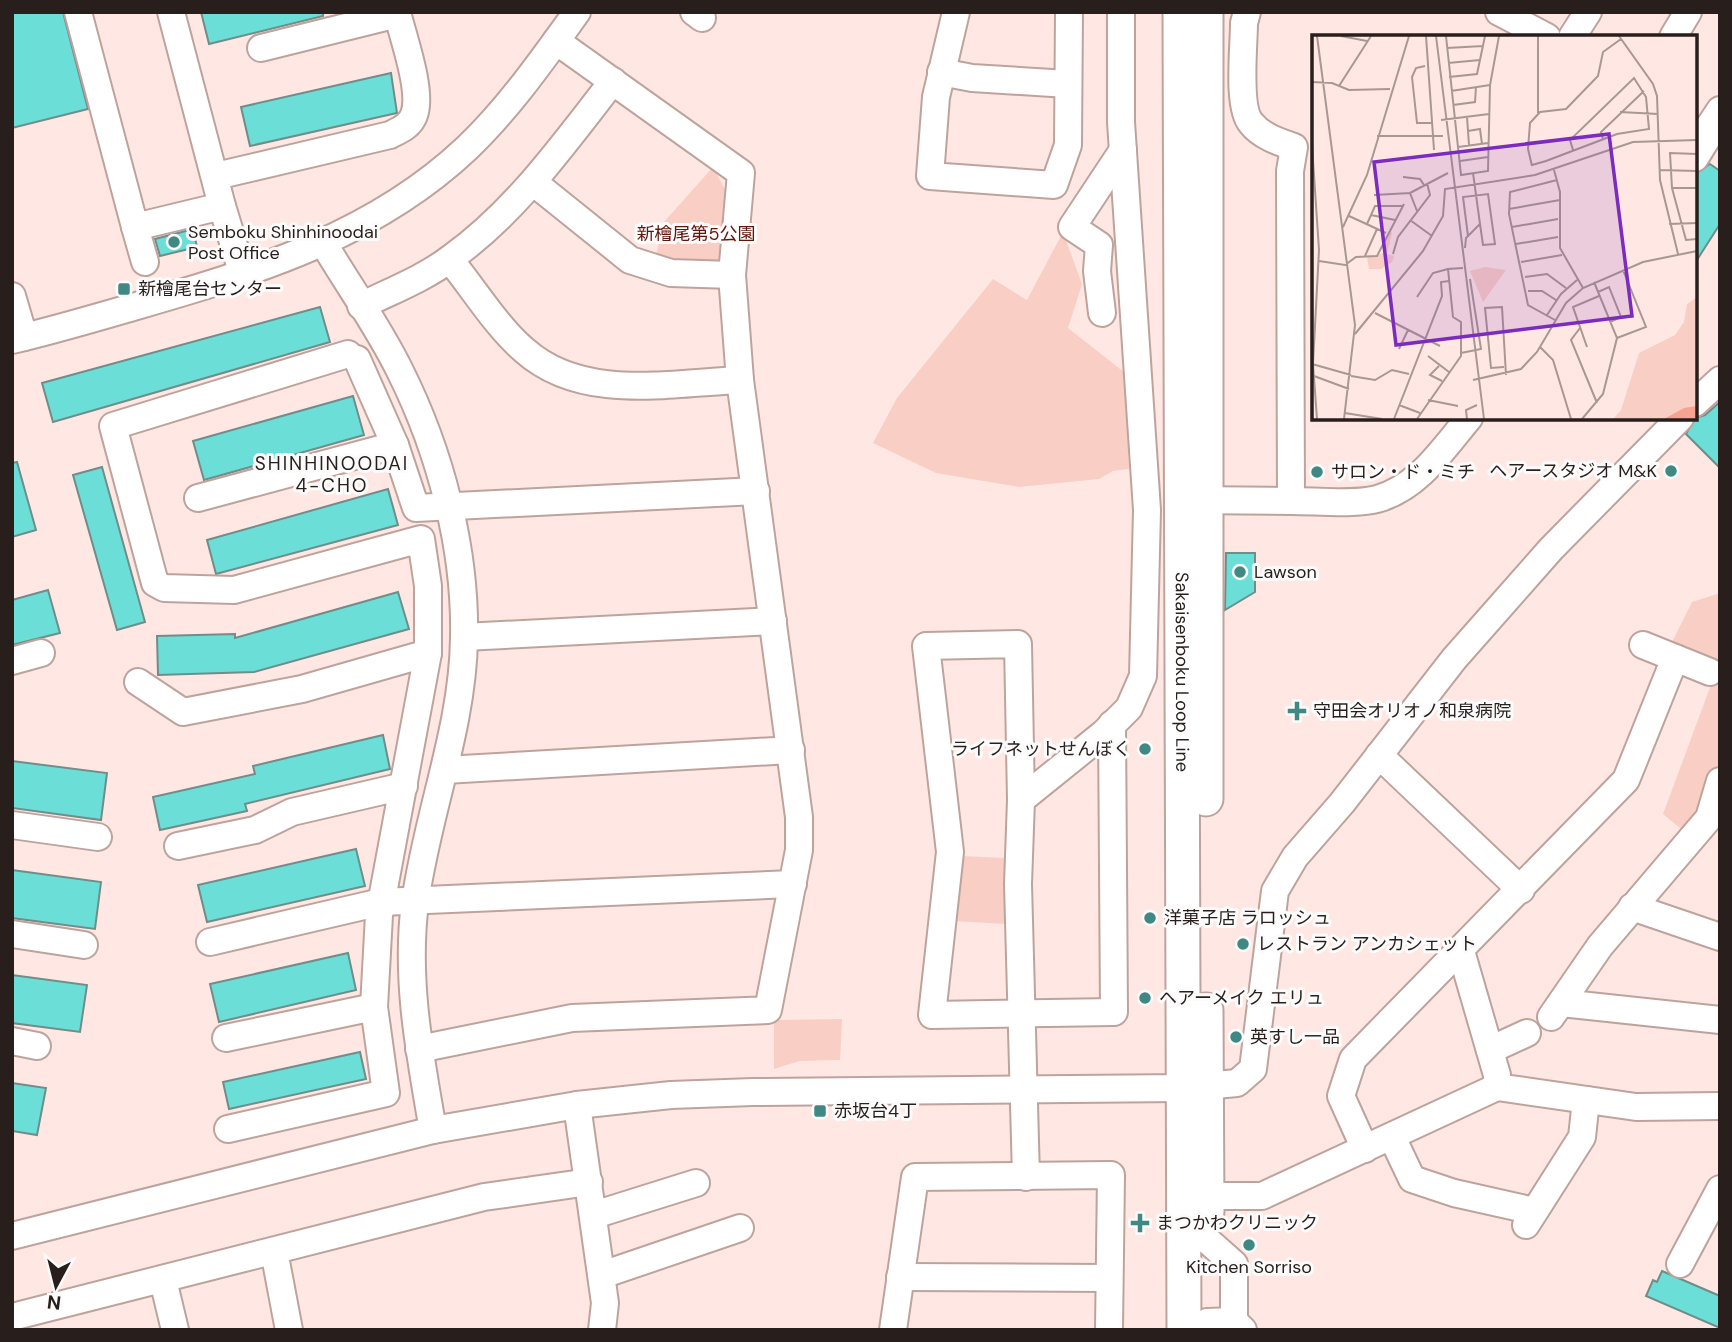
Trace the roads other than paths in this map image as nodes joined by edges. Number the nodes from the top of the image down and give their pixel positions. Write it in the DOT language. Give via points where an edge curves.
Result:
graph roads {
  1 [pos="78,12"];
  2 [pos="171,12"];
  3 [pos="577,12"];
  4 [pos="956,12"];
  5 [pos="1069,12"];
  6 [pos="1121,12"];
  7 [pos="1180,12"];
  8 [pos="1206,12"];
  9 [pos="1247,12"];
  10 [pos="1499,12"];
  11 [pos="1588,12"];
  12 [pos="1688,12"];
  13 [pos="398,13"];
  14 [pos="1538,29"];
  15 [pos="1573,35"];
  16 [pos="1674,35"];
  17 [pos="556,41"];
  18 [pos="261,48"];
  19 [pos="941,72"];
  20 [pos="613,81"];
  21 [pos="1068,84"];
  22 [pos="1720,110"];
  23 [pos="1705,140"];
  24 [pos="1304,148"];
  25 [pos="1123,150"];
  26 [pos="216,176"];
  27 [pos="533,182"];
  28 [pos="222,206"];
  29 [pos="135,227"];
  30 [pos="324,244"];
  31 [pos="450,260"];
  32 [pos="145,262"];
  33 [pos="243,275"];
  34 [pos="732,275"];
  35 [pos="12,296"];
  36 [pos="361,306"];
  37 [pos="1102,313"];
  38 [pos="18,339"];
  39 [pos="740,380"];
  40 [pos="1720,380"];
  41 [pos="1697,401"];
  42 [pos="1302,413"];
  43 [pos="1678,420"];
  44 [pos="1461,421"];
  45 [pos="395,445"];
  46 [pos="756,491"];
  47 [pos="198,498"];
  48 [pos="1194,500"];
  49 [pos="1291,501"];
  50 [pos="449,505"];
  51 [pos="774,621"];
  52 [pos="464,637"];
  53 [pos="1643,645"];
  54 [pos="41,653"];
  55 [pos="428,653"];
  56 [pos="1675,659"];
  57 [pos="12,662"];
  58 [pos="1710,672"];
  59 [pos="138,682"];
  60 [pos="1112,724"];
  61 [pos="790,750"];
  62 [pos="1379,755"];
  63 [pos="444,770"];
  64 [pos="1720,781"];
  65 [pos="404,786"];
  66 [pos="1021,800"];
  67 [pos="1715,821"];
  68 [pos="12,825"];
  69 [pos="98,837"];
  70 [pos="178,846"];
  71 [pos="793,884"];
  72 [pos="1521,890"];
  73 [pos="381,902"];
  74 [pos="415,902"];
  75 [pos="1632,907"];
  76 [pos="12,934"];
  77 [pos="1720,937"];
  78 [pos="210,942"];
  79 [pos="84,945"];
  80 [pos="1461,951"];
  81 [pos="374,1007"];
  82 [pos="1021,1013"];
  83 [pos="1720,1020"];
  84 [pos="1527,1033"];
  85 [pos="226,1038"];
  86 [pos="419,1049"];
  87 [pos="1490,1050"];
  88 [pos="1194,1087"];
  89 [pos="1497,1087"];
  90 [pos="1025,1089"];
  91 [pos="1586,1100"];
  92 [pos="1702,1100"];
  93 [pos="577,1105"];
  94 [pos="228,1129"];
  95 [pos="433,1130"];
  96 [pos="1392,1137"];
  97 [pos="1366,1149"];
  98 [pos="1026,1177"];
  99 [pos="589,1182"];
  100 [pos="696,1183"];
  101 [pos="1720,1189"];
  102 [pos="1207,1196"];
  103 [pos="594,1215"];
  104 [pos="740,1228"];
  105 [pos="12,1236"];
  106 [pos="274,1251"];
  107 [pos="1679,1264"];
  108 [pos="602,1275"];
  109 [pos="900,1277"];
  110 [pos="1108,1278"];
  111 [pos="163,1280"];
  112 [pos="12,1317"];
  113 [pos="52,1319"];
  114 [pos="1215,1326"];
  115 [pos="176,1330"];
  116 [pos="289,1330"];
  117 [pos="603,1330"];
  118 [pos="893,1330"];
  119 [pos="1109,1330"];
  1 -- 29 [label="street"];
  2 -- 26 [label="street"];
  3 -- 17 [label="street"];
  4 -- 19 [label="street"];
  5 -- 21 [label="street"];
  6 -- 25 [label="street"];
  7 -- 48 [label="main road, Sakaisenboku Loop Line"];
  8 -- 48 [label="main road, Sakaisenboku Loop Line"];
  9 -- 24 [label="street" via="1244,104 1250,122 1270,139"];
  10 -- 14 [label="street"];
  11 -- 15 [label="street"];
  12 -- 16 [label="street"];
  13 -- 18 [label="street"];
  13 -- 26 [label="street" via="416,91 415,113 407,127 390,135"];
  17 -- 20 [label="street"];
  17 -- 30 [label="street" via="507,106 467,148 379,214"];
  19 -- 21 [label="street"];
  19 -- 21 [label="street" via="930,176 1054,185 1068,145"];
  20 -- 27 [label="street"];
  20 -- 34 [label="street" via="741,173"];
  22 -- 23 [label="street"];
  24 -- 42 [label="street" via="1290,171"];
  25 -- 37 [label="street" via="1072,228 1099,246"];
  25 -- 60 [label="street" via="1147,528 1143,676 1129,708"];
  26 -- 28 [label="street"];
  27 -- 31 [label="street"];
  27 -- 34 [label="street" via="630,260 671,273"];
  28 -- 29 [label="street"];
  28 -- 33 [label="street"];
  29 -- 32 [label="street"];
  30 -- 33 [label="street"];
  30 -- 36 [label="street"];
  31 -- 36 [label="street"];
  31 -- 39 [label="street" via="522,349 573,379 608,385"];
  33 -- 38 [label="street"];
  34 -- 39 [label="street"];
  35 -- 38 [label="street"];
  36 -- 50 [label="street" via="400,372"];
  39 -- 46 [label="street"];
  40 -- 41 [label="street"];
  42 -- 49 [label="street"];
  43 -- 62 [label="street" via="1542,559 1454,659"];
  44 -- 49 [label="street" via="1427,468 1405,487 1376,500"];
  45 -- 47 [label="street"];
  45 -- 50 [label="street" via="416,508"];
  45 -- 55 [label="street" via="353,356 113,426 156,583 164,588 233,590 421,539 428,586"];
  46 -- 50 [label="street"];
  46 -- 51 [label="street"];
  48 -- 49 [label="street"];
  48 -- 88 [label="main road, Sakaisenboku Loop Line"];
  50 -- 52 [label="street" via="459,559"];
  51 -- 52 [label="street"];
  51 -- 61 [label="street"];
  52 -- 63 [label="street"];
  53 -- 56 [label="street"];
  54 -- 57 [label="street"];
  55 -- 59 [label="street" via="302,689 183,712"];
  55 -- 65 [label="street"];
  56 -- 58 [label="street"];
  56 -- 72 [label="street" via="1633,788"];
  60 -- 66 [label="street"];
  60 -- 82 [label="street" via="1114,1012"];
  61 -- 63 [label="street"];
  61 -- 71 [label="street" via="799,817"];
  62 -- 72 [label="street"];
  62 -- 88 [label="street" via="1295,858 1275,891 1253,1069 1237,1083"];
  63 -- 74 [label="street"];
  64 -- 67 [label="street"];
  65 -- 70 [label="street" via="292,812 255,830"];
  65 -- 73 [label="street"];
  66 -- 82 [label="street"];
  66 -- 82 [label="street" via="1018,644 926,646 950,852 932,1015"];
  67 -- 75 [label="street"];
  68 -- 69 [label="street"];
  71 -- 74 [label="street"];
  71 -- 86 [label="street" via="768,1010 572,1017"];
  72 -- 80 [label="street"];
  73 -- 74 [label="street"];
  73 -- 78 [label="street"];
  73 -- 81 [label="street"];
  74 -- 86 [label="street" via="411,959"];
  75 -- 77 [label="street"];
  75 -- 83 [label="street" via="1556,1010"];
  76 -- 79 [label="street"];
  80 -- 87 [label="street"];
  80 -- 97 [label="street" via="1353,1059 1340,1096"];
  81 -- 85 [label="street"];
  81 -- 94 [label="street" via="386,1093"];
  82 -- 90 [label="street"];
  84 -- 87 [label="street"];
  86 -- 95 [label="street"];
  87 -- 89 [label="street"];
  88 -- 90 [label="street"];
  88 -- 102 [label="main road, Sakaisenboku Loop Line"];
  88 -- 114 [label="main road, Sakaisenboku Loop Line"];
  89 -- 91 [label="street"];
  89 -- 96 [label="street"];
  90 -- 93 [label="street" via="753,1092"];
  90 -- 98 [label="street"];
  91 -- 92 [label="street" via="1636,1107"];
  91 -- 96 [label="street" via="1582,1138 1530,1219 1412,1179"];
  93 -- 95 [label="street"];
  93 -- 99 [label="street"];
  95 -- 105 [label="street"];
  96 -- 97 [label="street"];
  97 -- 102 [label="street" via="1262,1196"];
  98 -- 109 [label="street" via="915,1177"];
  98 -- 110 [label="street" via="1111,1175"];
  99 -- 103 [label="street"];
  99 -- 106 [label="street" via="484,1197"];
  100 -- 103 [label="street"];
  101 -- 107 [label="street"];
  102 -- 114 [label="main road, Sakaisenboku Loop Line"];
  103 -- 108 [label="street"];
  104 -- 108 [label="street"];
  106 -- 111 [label="street"];
  106 -- 116 [label="street"];
  108 -- 117 [label="street"];
  109 -- 110 [label="street"];
  109 -- 118 [label="street"];
  110 -- 119 [label="street"];
  111 -- 113 [label="street"];
  111 -- 115 [label="street"];
  112 -- 113 [label="street"];
}
